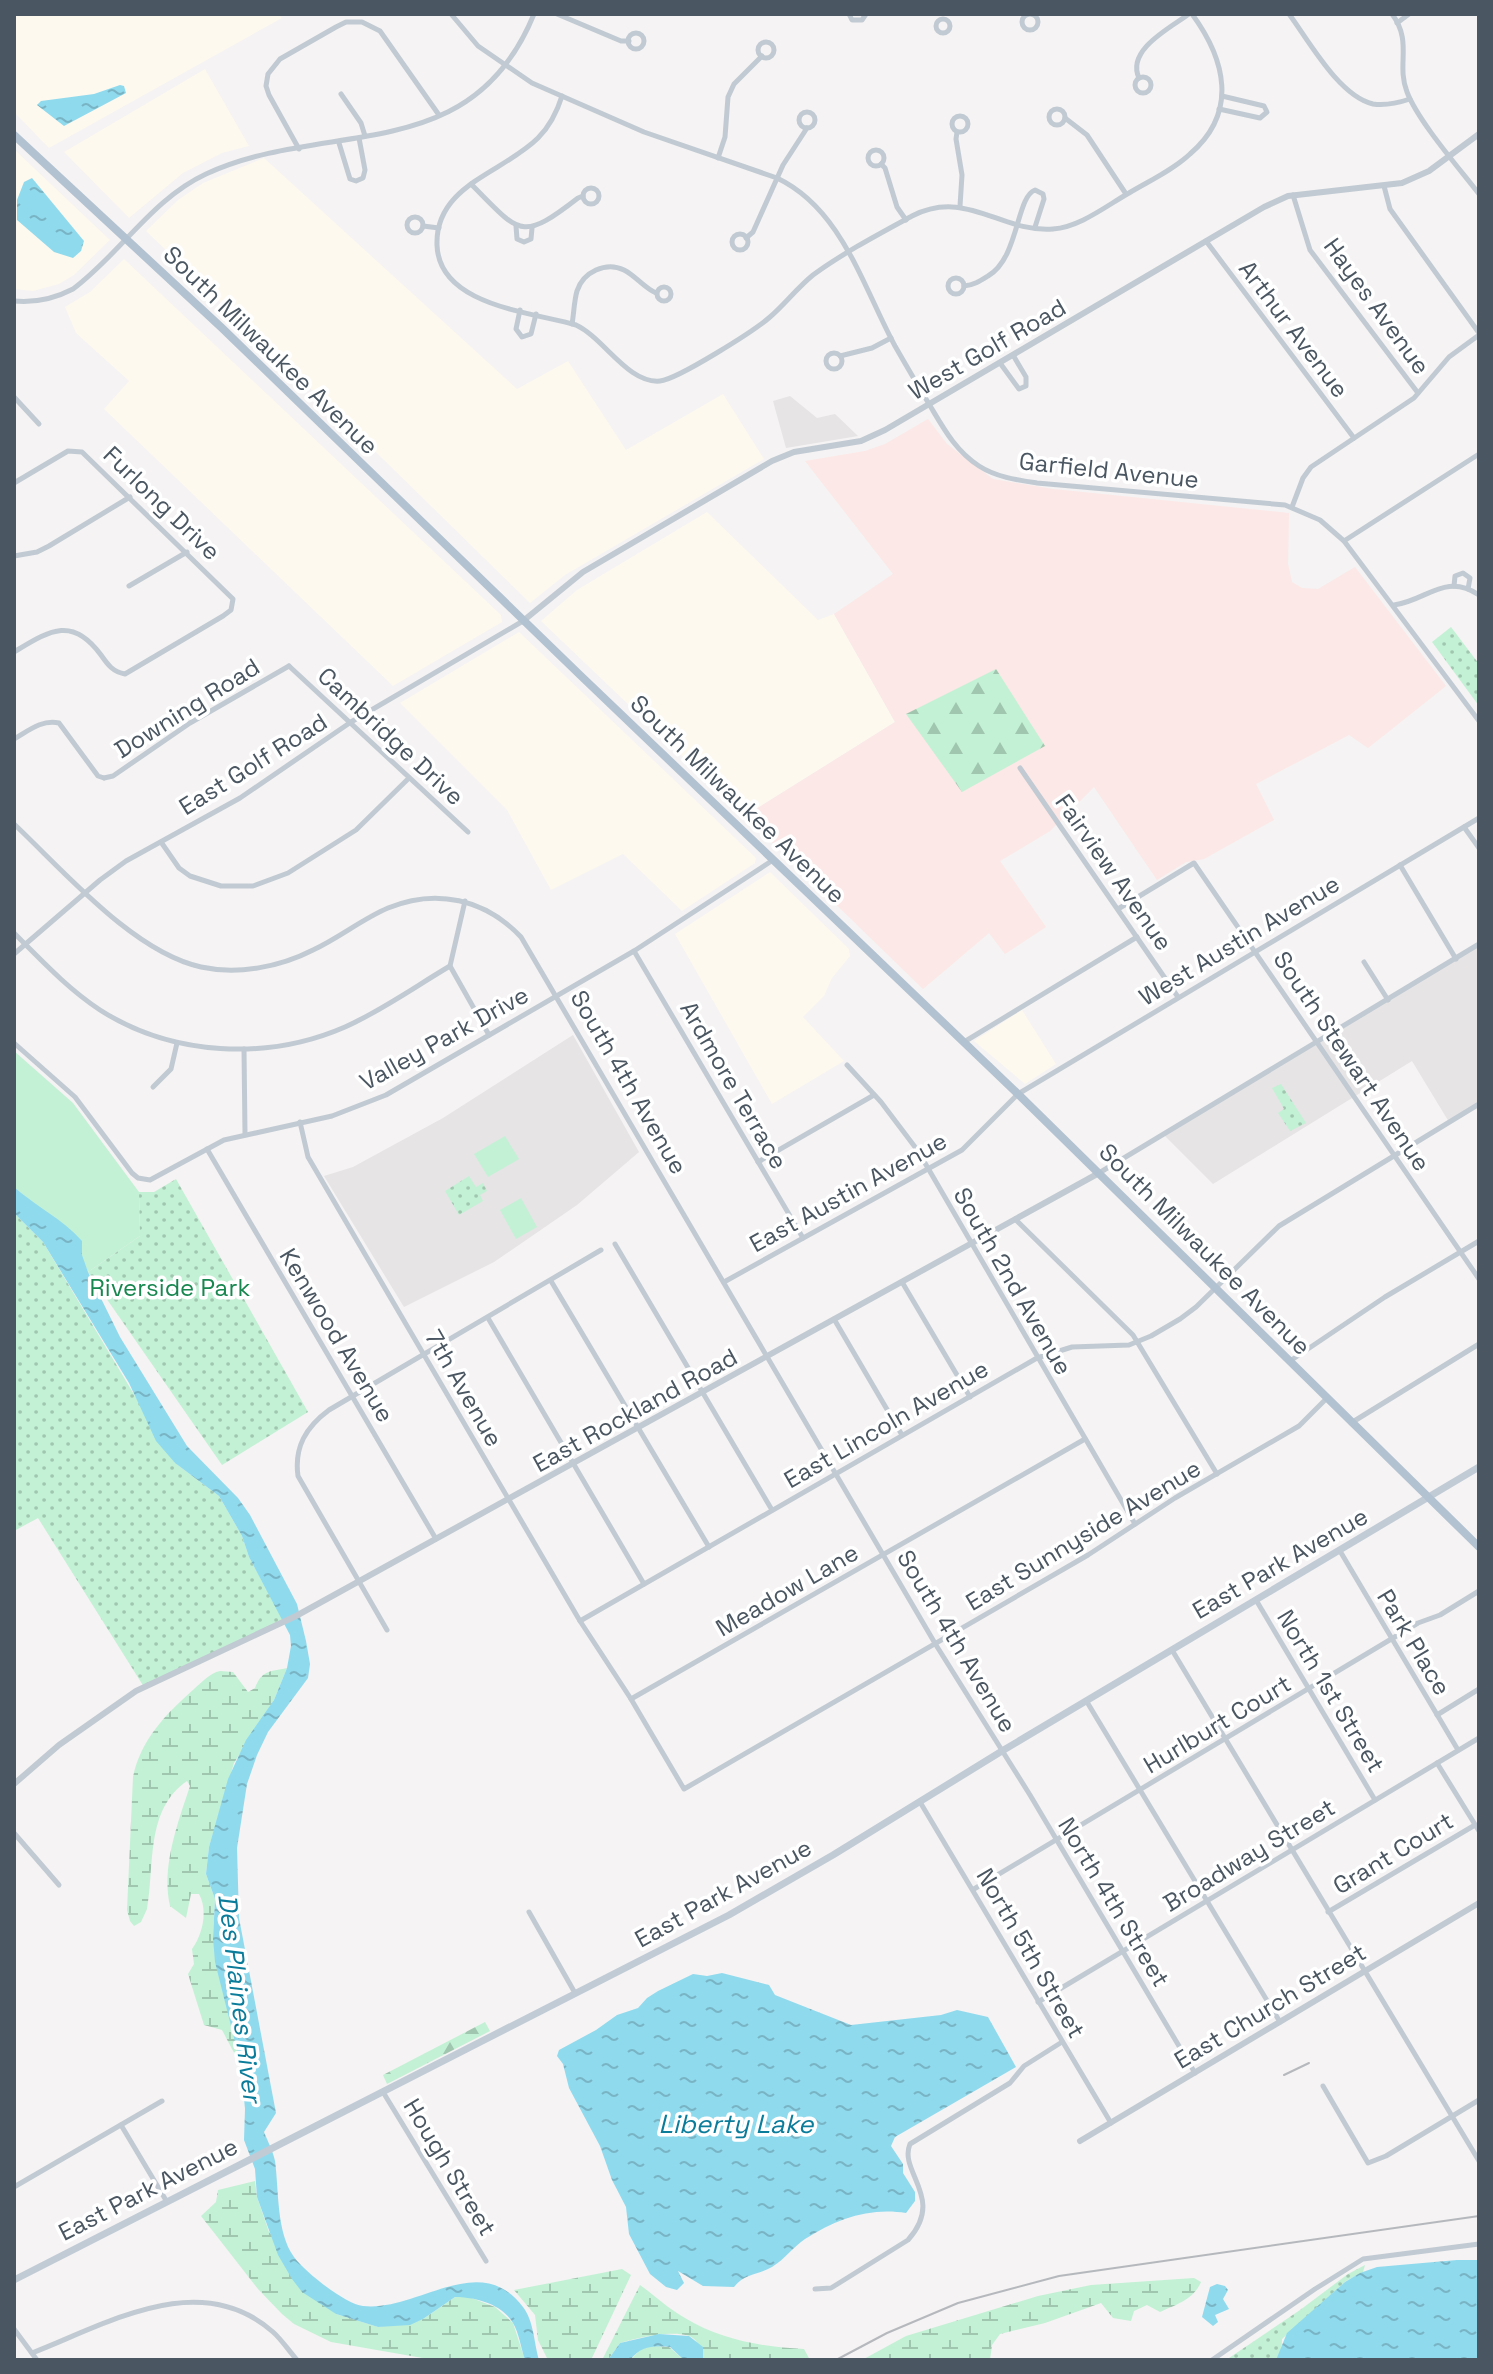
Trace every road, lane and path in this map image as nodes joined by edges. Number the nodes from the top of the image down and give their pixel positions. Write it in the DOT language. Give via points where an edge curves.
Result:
graph roads {
  1 [pos="451,14"];
  2 [pos="534,14"];
  3 [pos="557,14"];
  4 [pos="849,14"];
  5 [pos="866,14"];
  6 [pos="1191,14"];
  7 [pos="1289,14"];
  8 [pos="1392,14"];
  9 [pos="1409,14"];
  10 [pos="1397,23"];
  11 [pos="629,41"];
  12 [pos="762,56"];
  13 [pos="506,67"];
  14 [pos="1139,78"];
  15 [pos="341,94"];
  16 [pos="562,96"];
  17 [pos="1222,96"];
  18 [pos="1410,99"];
  19 [pos="1219,109"];
  20 [pos="439,115"];
  21 [pos="1065,118"];
  22 [pos="807,128"];
  23 [pos="957,132"];
  24 [pos="1479,134"];
  25 [pos="14,135"];
  26 [pos="362,137"];
  27 [pos="339,143"];
  28 [pos="299,149"];
  29 [pos="1450,156"];
  30 [pos="718,158"];
  31 [pos="881,164"];
  32 [pos="777,178"];
  33 [pos="471,184"];
  34 [pos="1384,186"];
  35 [pos="1126,194"];
  36 [pos="1479,194"];
  37 [pos="1293,195"];
  38 [pos="583,196"];
  39 [pos="960,206"];
  40 [pos="906,220"];
  41 [pos="1019,223"];
  42 [pos="423,226"];
  43 [pos="516,226"];
  44 [pos="1035,227"];
  45 [pos="439,228"];
  46 [pos="532,228"];
  47 [pos="746,238"];
  48 [pos="125,240"];
  49 [pos="1206,241"];
  50 [pos="850,253"];
  51 [pos="964,286"];
  52 [pos="656,293"];
  53 [pos="14,301"];
  54 [pos="520,310"];
  55 [pos="536,314"];
  56 [pos="572,324"];
  57 [pos="1479,334"];
  58 [pos="891,338"];
  59 [pos="1013,355"];
  60 [pos="840,356"];
  61 [pos="1000,363"];
  62 [pos="1418,393"];
  63 [pos="14,397"];
  64 [pos="929,404"];
  65 [pos="39,424"];
  66 [pos="1354,438"];
  67 [pos="1479,454"];
  68 [pos="14,483"];
  69 [pos="130,497"];
  70 [pos="1292,507"];
  71 [pos="1344,541"];
  72 [pos="187,552"];
  73 [pos="14,556"];
  74 [pos="129,586"];
  75 [pos="1454,586"];
  76 [pos="1468,589"];
  77 [pos="1479,595"];
  78 [pos="1412,602"];
  79 [pos="1393,605"];
  80 [pos="523,621"];
  81 [pos="1406,621"];
  82 [pos="14,652"];
  83 [pos="290,664"];
  84 [pos="1479,721"];
  85 [pos="351,722"];
  86 [pos="14,739"];
  87 [pos="1020,768"];
  88 [pos="409,778"];
  89 [pos="1479,818"];
  90 [pos="14,824"];
  91 [pos="1464,827"];
  92 [pos="468,832"];
  93 [pos="161,842"];
  94 [pos="1479,848"];
  95 [pos="773,860"];
  96 [pos="1400,865"];
  97 [pos="86,891"];
  98 [pos="465,901"];
  99 [pos="1118,909"];
  100 [pos="14,933"];
  101 [pos="1137,937"];
  102 [pos="25,944"];
  103 [pos="1479,944"];
  104 [pos="1255,950"];
  105 [pos="634,951"];
  106 [pos="14,954"];
  107 [pos="1456,959"];
  108 [pos="1364,962"];
  109 [pos="450,966"];
  110 [pos="557,995"];
  111 [pos="1178,997"];
  112 [pos="1388,1000"];
  113 [pos="489,1035"];
  114 [pos="964,1042"];
  115 [pos="1317,1042"];
  116 [pos="14,1043"];
  117 [pos="177,1043"];
  118 [pos="244,1049"];
  119 [pos="847,1065"];
  120 [pos="153,1087"];
  121 [pos="1018,1094"];
  122 [pos="874,1095"];
  123 [pos="1479,1104"];
  124 [pos="300,1122"];
  125 [pos="245,1134"];
  126 [pos="207,1149"];
  127 [pos="1395,1155"];
  128 [pos="758,1162"];
  129 [pos="927,1169"];
  130 [pos="1099,1173"];
  131 [pos="1015,1219"];
  132 [pos="803,1238"];
  133 [pos="1479,1241"];
  134 [pos="615,1244"];
  135 [pos="971,1244"];
  136 [pos="601,1250"];
  137 [pos="1460,1252"];
  138 [pos="1479,1279"];
  139 [pos="551,1281"];
  140 [pos="724,1282"];
  141 [pos="902,1282"];
  142 [pos="1216,1288"];
  143 [pos="488,1318"];
  144 [pos="834,1319"];
  145 [pos="1137,1342"];
  146 [pos="1479,1344"];
  147 [pos="424,1355"];
  148 [pos="769,1357"];
  149 [pos="1037,1358"];
  150 [pos="1290,1361"];
  151 [pos="702,1392"];
  152 [pos="352,1396"];
  153 [pos="970,1397"];
  154 [pos="1327,1398"];
  155 [pos="1351,1423"];
  156 [pos="637,1428"];
  157 [pos="902,1435"];
  158 [pos="1085,1439"];
  159 [pos="574,1464"];
  160 [pos="1479,1467"];
  161 [pos="836,1473"];
  162 [pos="1217,1474"];
  163 [pos="1429,1498"];
  164 [pos="509,1499"];
  165 [pos="772,1510"];
  166 [pos="1135,1524"];
  167 [pos="436,1539"];
  168 [pos="709,1547"];
  169 [pos="1479,1547"];
  170 [pos="1340,1551"];
  171 [pos="885,1555"];
  172 [pos="359,1582"];
  173 [pos="644,1584"];
  174 [pos="1479,1591"];
  175 [pos="1256,1600"];
  176 [pos="580,1621"];
  177 [pos="387,1630"];
  178 [pos="1392,1639"];
  179 [pos="936,1645"];
  180 [pos="1172,1650"];
  181 [pos="1309,1689"];
  182 [pos="1479,1689"];
  183 [pos="631,1699"];
  184 [pos="1087,1702"];
  185 [pos="1437,1715"];
  186 [pos="1479,1738"];
  187 [pos="1225,1740"];
  188 [pos="1458,1750"];
  189 [pos="1002,1751"];
  190 [pos="1437,1763"];
  191 [pos="14,1784"];
  192 [pos="684,1789"];
  193 [pos="1140,1791"];
  194 [pos="1375,1800"];
  195 [pos="920,1801"];
  196 [pos="1477,1828"];
  197 [pos="14,1833"];
  198 [pos="1056,1841"];
  199 [pos="1291,1851"];
  200 [pos="59,1885"];
  201 [pos="974,1889"];
  202 [pos="1207,1901"];
  203 [pos="1479,1903"];
  204 [pos="529,1912"];
  205 [pos="1328,1912"];
  206 [pos="1123,1952"];
  207 [pos="1364,1971"];
  208 [pos="575,1993"];
  209 [pos="1038,2002"];
  210 [pos="1280,2022"];
  211 [pos="1062,2042"];
  212 [pos="1195,2073"];
  213 [pos="1323,2086"];
  214 [pos="383,2092"];
  215 [pos="1479,2100"];
  216 [pos="162,2101"];
  217 [pos="1451,2117"];
  218 [pos="1111,2123"];
  219 [pos="121,2125"];
  220 [pos="1080,2141"];
  221 [pos="1479,2161"];
  222 [pos="14,2187"];
  223 [pos="167,2202"];
  224 [pos="1479,2244"];
  225 [pos="486,2261"];
  226 [pos="14,2280"];
  227 [pos="815,2289"];
  228 [pos="14,2329"];
  229 [pos="32,2353"];
  230 [pos="37,2360"];
  231 [pos="297,2360"];
  232 [pos="1212,2360"];
  1 -- 13 [label="street, Garfield Avenue" via="478,46"];
  2 -- 13 [label="street"];
  3 -- 11 [label="street"];
  4 -- 5 [label="street" via="857,22"];
  6 -- 14 [label="street" via="1143,50 1136,68"];
  6 -- 17 [label="street" via="1217,56"];
  7 -- 18 [label="street" via="1356,96 1385,105"];
  8 -- 10 [label="street"];
  9 -- 10 [label="street"];
  10 -- 18 [label="street"];
  12 -- 30 [label="street" via="728,97"];
  13 -- 16 [label="street, Garfield Avenue"];
  13 -- 20 [label="street" via="470,100"];
  15 -- 26 [label="street" via="361,123"];
  16 -- 30 [label="street, Garfield Avenue"];
  16 -- 33 [label="street" via="538,138"];
  17 -- 19 [label="street"];
  17 -- 19 [label="street" via="1264,106 1267,112 1260,118"];
  18 -- 29 [label="street"];
  19 -- 35 [label="street" via="1190,154"];
  20 -- 26 [label="street" via="419,125"];
  20 -- 28 [label="street" via="380,31 362,22 346,22 280,59 268,74 269,95"];
  21 -- 35 [label="street" via="1087,135"];
  22 -- 32 [label="street"];
  23 -- 39 [label="street"];
  24 -- 29 [label="street, West Golf Road"];
  25 -- 48 [label="main road, South Milwaukee Avenue"];
  26 -- 27 [label="street"];
  26 -- 27 [label="street" via="365,170 356,181 350,179"];
  27 -- 28 [label="street"];
  28 -- 48 [label="street" via="239,161 193,181"];
  29 -- 34 [label="street, West Golf Road" via="1412,179"];
  29 -- 36 [label="street"];
  30 -- 32 [label="street, Garfield Avenue"];
  31 -- 40 [label="street"];
  32 -- 47 [label="street"];
  32 -- 50 [label="street, Garfield Avenue" via="808,199"];
  33 -- 43 [label="street"];
  33 -- 45 [label="street" via="451,201"];
  34 -- 37 [label="street, West Golf Road"];
  34 -- 57 [label="street" via="1390,209"];
  35 -- 44 [label="street" via="1065,227"];
  37 -- 49 [label="street, West Golf Road"];
  37 -- 62 [label="street, Hayes Avenue" via="1310,250"];
  38 -- 46 [label="street"];
  39 -- 40 [label="street" via="937,207"];
  39 -- 41 [label="street"];
  40 -- 50 [label="street"];
  41 -- 44 [label="street"];
  41 -- 44 [label="street" via="1028,193 1038,190 1044,199"];
  41 -- 51 [label="street" via="1003,264"];
  42 -- 45 [label="street"];
  43 -- 46 [label="street"];
  43 -- 46 [label="street" via="516,236 524,242 531,239"];
  45 -- 54 [label="street" via="437,248 448,277 480,299"];
  48 -- 53 [label="street" via="73,289 40,301"];
  48 -- 80 [label="main road, South Milwaukee Avenue"];
  49 -- 59 [label="street, West Golf Road"];
  49 -- 66 [label="street, Arthur Avenue"];
  50 -- 56 [label="street" via="809,278 759,325 665,380 641,378"];
  50 -- 58 [label="street, Garfield Avenue"];
  52 -- 56 [label="street" via="624,270 602,268 580,283"];
  54 -- 55 [label="street"];
  54 -- 55 [label="street" via="516,329 522,337 531,334"];
  55 -- 56 [label="street"];
  57 -- 62 [label="street" via="1449,357"];
  58 -- 60 [label="street"];
  58 -- 64 [label="street, Garfield Avenue"];
  59 -- 61 [label="street, West Golf Road"];
  59 -- 61 [label="street" via="1028,382 1023,388 1014,385"];
  61 -- 64 [label="street, West Golf Road"];
  62 -- 66 [label="street"];
  63 -- 65 [label="street"];
  64 -- 70 [label="street, Garfield Avenue" via="962,453 1011,479"];
  64 -- 80 [label="street, West Golf Road" via="861,441 772,461 583,572"];
  66 -- 70 [label="street" via="1311,467"];
  67 -- 71 [label="street"];
  68 -- 69 [label="street, Furlong Drive" via="75,451 88,456"];
  69 -- 72 [label="street, Furlong Drive"];
  69 -- 73 [label="street" via="49,546"];
  70 -- 71 [label="street, Garfield Avenue" via="1320,520"];
  71 -- 79 [label="street, Garfield Avenue"];
  72 -- 74 [label="street"];
  72 -- 82 [label="street, Furlong Drive" via="230,594 233,604 223,616 125,674 115,671 86,637 71,631 49,632"];
  75 -- 76 [label="street"];
  75 -- 76 [label="street" via="1455,576 1463,573 1470,578"];
  75 -- 78 [label="street" via="1430,590"];
  76 -- 77 [label="street"];
  78 -- 79 [label="street"];
  78 -- 81 [label="street"];
  79 -- 81 [label="street, Garfield Avenue"];
  80 -- 85 [label="street, East Golf Road"];
  80 -- 95 [label="main road, South Milwaukee Avenue"];
  81 -- 84 [label="street, Garfield Avenue"];
  83 -- 85 [label="street, Cambridge Drive"];
  83 -- 86 [label="street, Downing Road" via="104,782 59,723 41,724"];
  85 -- 88 [label="street, Cambridge Drive"];
  85 -- 93 [label="street, East Golf Road" via="250,792"];
  87 -- 99 [label="street, Fairview Avenue"];
  88 -- 92 [label="street, Cambridge Drive"];
  88 -- 93 [label="street" via="356,830 288,873 253,886 221,886 190,876"];
  89 -- 91 [label="street, West Austin Avenue"];
  90 -- 97 [label="street, South 4th Avenue"];
  91 -- 94 [label="street"];
  91 -- 96 [label="street, West Austin Avenue"];
  93 -- 97 [label="street, East Golf Road"];
  95 -- 105 [label="street, Valley Park Drive"];
  95 -- 114 [label="main road, South Milwaukee Avenue"];
  96 -- 104 [label="street, West Austin Avenue"];
  96 -- 107 [label="street"];
  97 -- 98 [label="street, South 4th Avenue" via="151,947 201,967 229,969 289,961 411,900"];
  97 -- 102 [label="street, East Golf Road"];
  98 -- 109 [label="street"];
  98 -- 110 [label="street, South 4th Avenue" via="506,922 530,949"];
  99 -- 101 [label="street, Fairview Avenue"];
  99 -- 104 [label="street, South Stewart Avenue" via="1194,863"];
  100 -- 102 [label="street"];
  101 -- 111 [label="street, Fairview Avenue"];
  101 -- 114 [label="street"];
  102 -- 106 [label="street, East Golf Road"];
  102 -- 117 [label="street" via="100,1010"];
  103 -- 107 [label="street"];
  104 -- 111 [label="street, West Austin Avenue"];
  104 -- 115 [label="street, South Stewart Avenue"];
  105 -- 110 [label="street, Valley Park Drive"];
  105 -- 128 [label="street, Ardmore Terrace"];
  107 -- 112 [label="street"];
  108 -- 112 [label="street"];
  109 -- 113 [label="street"];
  109 -- 118 [label="street" via="347,1026 299,1042"];
  110 -- 113 [label="street, Valley Park Drive"];
  110 -- 140 [label="street, South 4th Avenue"];
  111 -- 121 [label="street, West Austin Avenue"];
  112 -- 115 [label="street"];
  113 -- 124 [label="street, Valley Park Drive" via="366,1104"];
  114 -- 121 [label="main road, South Milwaukee Avenue"];
  115 -- 127 [label="street, South Stewart Avenue"];
  115 -- 130 [label="street"];
  116 -- 126 [label="street, Valley Park Drive" via="75,1097 138,1178 155,1178"];
  117 -- 118 [label="street"];
  117 -- 120 [label="street" via="171,1069"];
  118 -- 125 [label="street"];
  119 -- 122 [label="street, South 2nd Avenue"];
  121 -- 129 [label="street, East Austin Avenue" via="962,1150"];
  121 -- 130 [label="main road, South Milwaukee Avenue"];
  122 -- 128 [label="street"];
  122 -- 129 [label="street, South 2nd Avenue"];
  123 -- 127 [label="street, East Lincoln Avenue"];
  124 -- 125 [label="street, Valley Park Drive"];
  124 -- 147 [label="street, 7th Avenue" via="308,1157"];
  125 -- 126 [label="street, Valley Park Drive"];
  126 -- 152 [label="street, Kenwood Avenue"];
  127 -- 137 [label="street, South Stewart Avenue"];
  127 -- 142 [label="street, East Lincoln Avenue" via="1279,1226"];
  128 -- 132 [label="street, Ardmore Terrace"];
  129 -- 132 [label="street, East Austin Avenue"];
  129 -- 135 [label="street, South 2nd Avenue"];
  130 -- 131 [label="street, East Rockland Road"];
  130 -- 142 [label="main road, South Milwaukee Avenue"];
  131 -- 135 [label="street, East Rockland Road"];
  131 -- 145 [label="street"];
  132 -- 140 [label="street, East Austin Avenue"];
  133 -- 137 [label="street"];
  134 -- 151 [label="street"];
  135 -- 141 [label="street, East Rockland Road"];
  135 -- 149 [label="street, South 2nd Avenue"];
  136 -- 139 [label="street"];
  137 -- 138 [label="street, South Stewart Avenue"];
  137 -- 150 [label="street"];
  139 -- 143 [label="street"];
  139 -- 156 [label="street"];
  140 -- 148 [label="street, South 4th Avenue"];
  141 -- 144 [label="street, East Rockland Road"];
  141 -- 153 [label="street"];
  142 -- 145 [label="street, East Lincoln Avenue" via="1180,1319"];
  142 -- 150 [label="main road, South Milwaukee Avenue"];
  143 -- 147 [label="street"];
  143 -- 159 [label="street"];
  144 -- 148 [label="street, East Rockland Road"];
  144 -- 157 [label="street"];
  145 -- 149 [label="street, East Lincoln Avenue" via="1072,1347"];
  145 -- 162 [label="street"];
  146 -- 155 [label="street"];
  147 -- 152 [label="street"];
  147 -- 164 [label="street, 7th Avenue"];
  148 -- 151 [label="street, East Rockland Road"];
  148 -- 161 [label="street, South 4th Avenue"];
  149 -- 153 [label="street, East Lincoln Avenue"];
  149 -- 158 [label="street, South 2nd Avenue"];
  150 -- 154 [label="main road, South Milwaukee Avenue"];
  151 -- 156 [label="street, East Rockland Road"];
  151 -- 165 [label="street"];
  152 -- 167 [label="street, Kenwood Avenue"];
  152 -- 172 [label="street" via="312,1424 297,1451 298,1476"];
  153 -- 157 [label="street, East Lincoln Avenue"];
  154 -- 155 [label="main road, South Milwaukee Avenue"];
  154 -- 162 [label="street, East Sunnyside Avenue" via="1299,1426"];
  155 -- 163 [label="main road, South Milwaukee Avenue"];
  156 -- 159 [label="street, East Rockland Road"];
  156 -- 168 [label="street"];
  157 -- 161 [label="street, East Lincoln Avenue"];
  158 -- 166 [label="street, South 2nd Avenue"];
  158 -- 171 [label="street, Meadow Lane"];
  159 -- 164 [label="street, East Rockland Road"];
  159 -- 173 [label="street"];
  160 -- 163 [label="main road, East Park Avenue"];
  161 -- 165 [label="street, East Lincoln Avenue"];
  161 -- 171 [label="street, South 4th Avenue"];
  162 -- 166 [label="street, East Sunnyside Avenue"];
  163 -- 169 [label="main road, South Milwaukee Avenue"];
  163 -- 170 [label="main road, East Park Avenue"];
  164 -- 167 [label="street, East Rockland Road"];
  164 -- 176 [label="street, 7th Avenue"];
  165 -- 168 [label="street, East Lincoln Avenue"];
  166 -- 179 [label="street, East Sunnyside Avenue"];
  167 -- 172 [label="street, East Rockland Road"];
  168 -- 173 [label="street, East Lincoln Avenue"];
  170 -- 175 [label="main road, East Park Avenue"];
  170 -- 178 [label="street, Park Place"];
  171 -- 179 [label="street, South 4th Avenue"];
  171 -- 183 [label="street, Meadow Lane"];
  172 -- 177 [label="street"];
  172 -- 191 [label="street, East Rockland Road" via="136,1691"];
  173 -- 176 [label="street, East Lincoln Avenue"];
  174 -- 178 [label="street, Hurlburt Court"];
  175 -- 180 [label="main road, East Park Avenue"];
  175 -- 181 [label="street, North 1st Street"];
  176 -- 183 [label="street, 7th Avenue"];
  178 -- 181 [label="street, Hurlburt Court"];
  178 -- 185 [label="street, Park Place"];
  179 -- 189 [label="street, South 4th Avenue"];
  179 -- 192 [label="street, East Sunnyside Avenue"];
  180 -- 184 [label="main road, East Park Avenue"];
  180 -- 187 [label="street"];
  181 -- 187 [label="street, Hurlburt Court"];
  181 -- 194 [label="street, North 1st Street"];
  182 -- 185 [label="street"];
  183 -- 192 [label="street, 7th Avenue"];
  184 -- 189 [label="main road, East Park Avenue"];
  184 -- 193 [label="street"];
  185 -- 188 [label="street, Park Place"];
  186 -- 188 [label="street, Broadway Street"];
  187 -- 193 [label="street, Hurlburt Court"];
  187 -- 199 [label="street"];
  188 -- 190 [label="street, Broadway Street"];
  189 -- 195 [label="main road, East Park Avenue"];
  189 -- 198 [label="street, North 4th Street"];
  190 -- 194 [label="street, Broadway Street"];
  190 -- 196 [label="street"];
  193 -- 198 [label="street, Hurlburt Court"];
  193 -- 202 [label="street"];
  194 -- 199 [label="street, Broadway Street"];
  195 -- 201 [label="street, North 5th Street"];
  195 -- 208 [label="main road, East Park Avenue" via="729,1915"];
  196 -- 205 [label="street, Grant Court"];
  197 -- 200 [label="street"];
  198 -- 201 [label="street, Hurlburt Court"];
  198 -- 206 [label="street, North 4th Street"];
  199 -- 202 [label="street, Broadway Street"];
  199 -- 205 [label="street"];
  201 -- 209 [label="street, North 5th Street"];
  202 -- 206 [label="street, Broadway Street"];
  202 -- 210 [label="street"];
  203 -- 207 [label="street, East Church Street"];
  204 -- 208 [label="street"];
  205 -- 207 [label="street"];
  206 -- 209 [label="street, Broadway Street"];
  206 -- 212 [label="street, North 4th Street"];
  207 -- 210 [label="street, East Church Street"];
  207 -- 217 [label="street"];
  208 -- 214 [label="main road, East Park Avenue"];
  209 -- 211 [label="street, North 5th Street"];
  210 -- 212 [label="street, East Church Street"];
  211 -- 218 [label="street, North 5th Street"];
  211 -- 227 [label="street" via="1024,2066 1007,2085 913,2141 907,2155 923,2207 918,2225 908,2240 831,2288"];
  212 -- 218 [label="street, East Church Street"];
  213 -- 217 [label="street" via="1368,2163"];
  214 -- 223 [label="main road, East Park Avenue"];
  214 -- 225 [label="street, Hough Street"];
  215 -- 217 [label="street"];
  216 -- 219 [label="street"];
  217 -- 221 [label="street"];
  218 -- 220 [label="street, East Church Street"];
  219 -- 222 [label="street"];
  219 -- 223 [label="street"];
  223 -- 226 [label="main road, East Park Avenue"];
  224 -- 232 [label="street" via="1363,2259"];
  228 -- 229 [label="street"];
  229 -- 230 [label="street"];
  229 -- 231 [label="street" via="141,2310 199,2301 248,2315 273,2332"];
}
